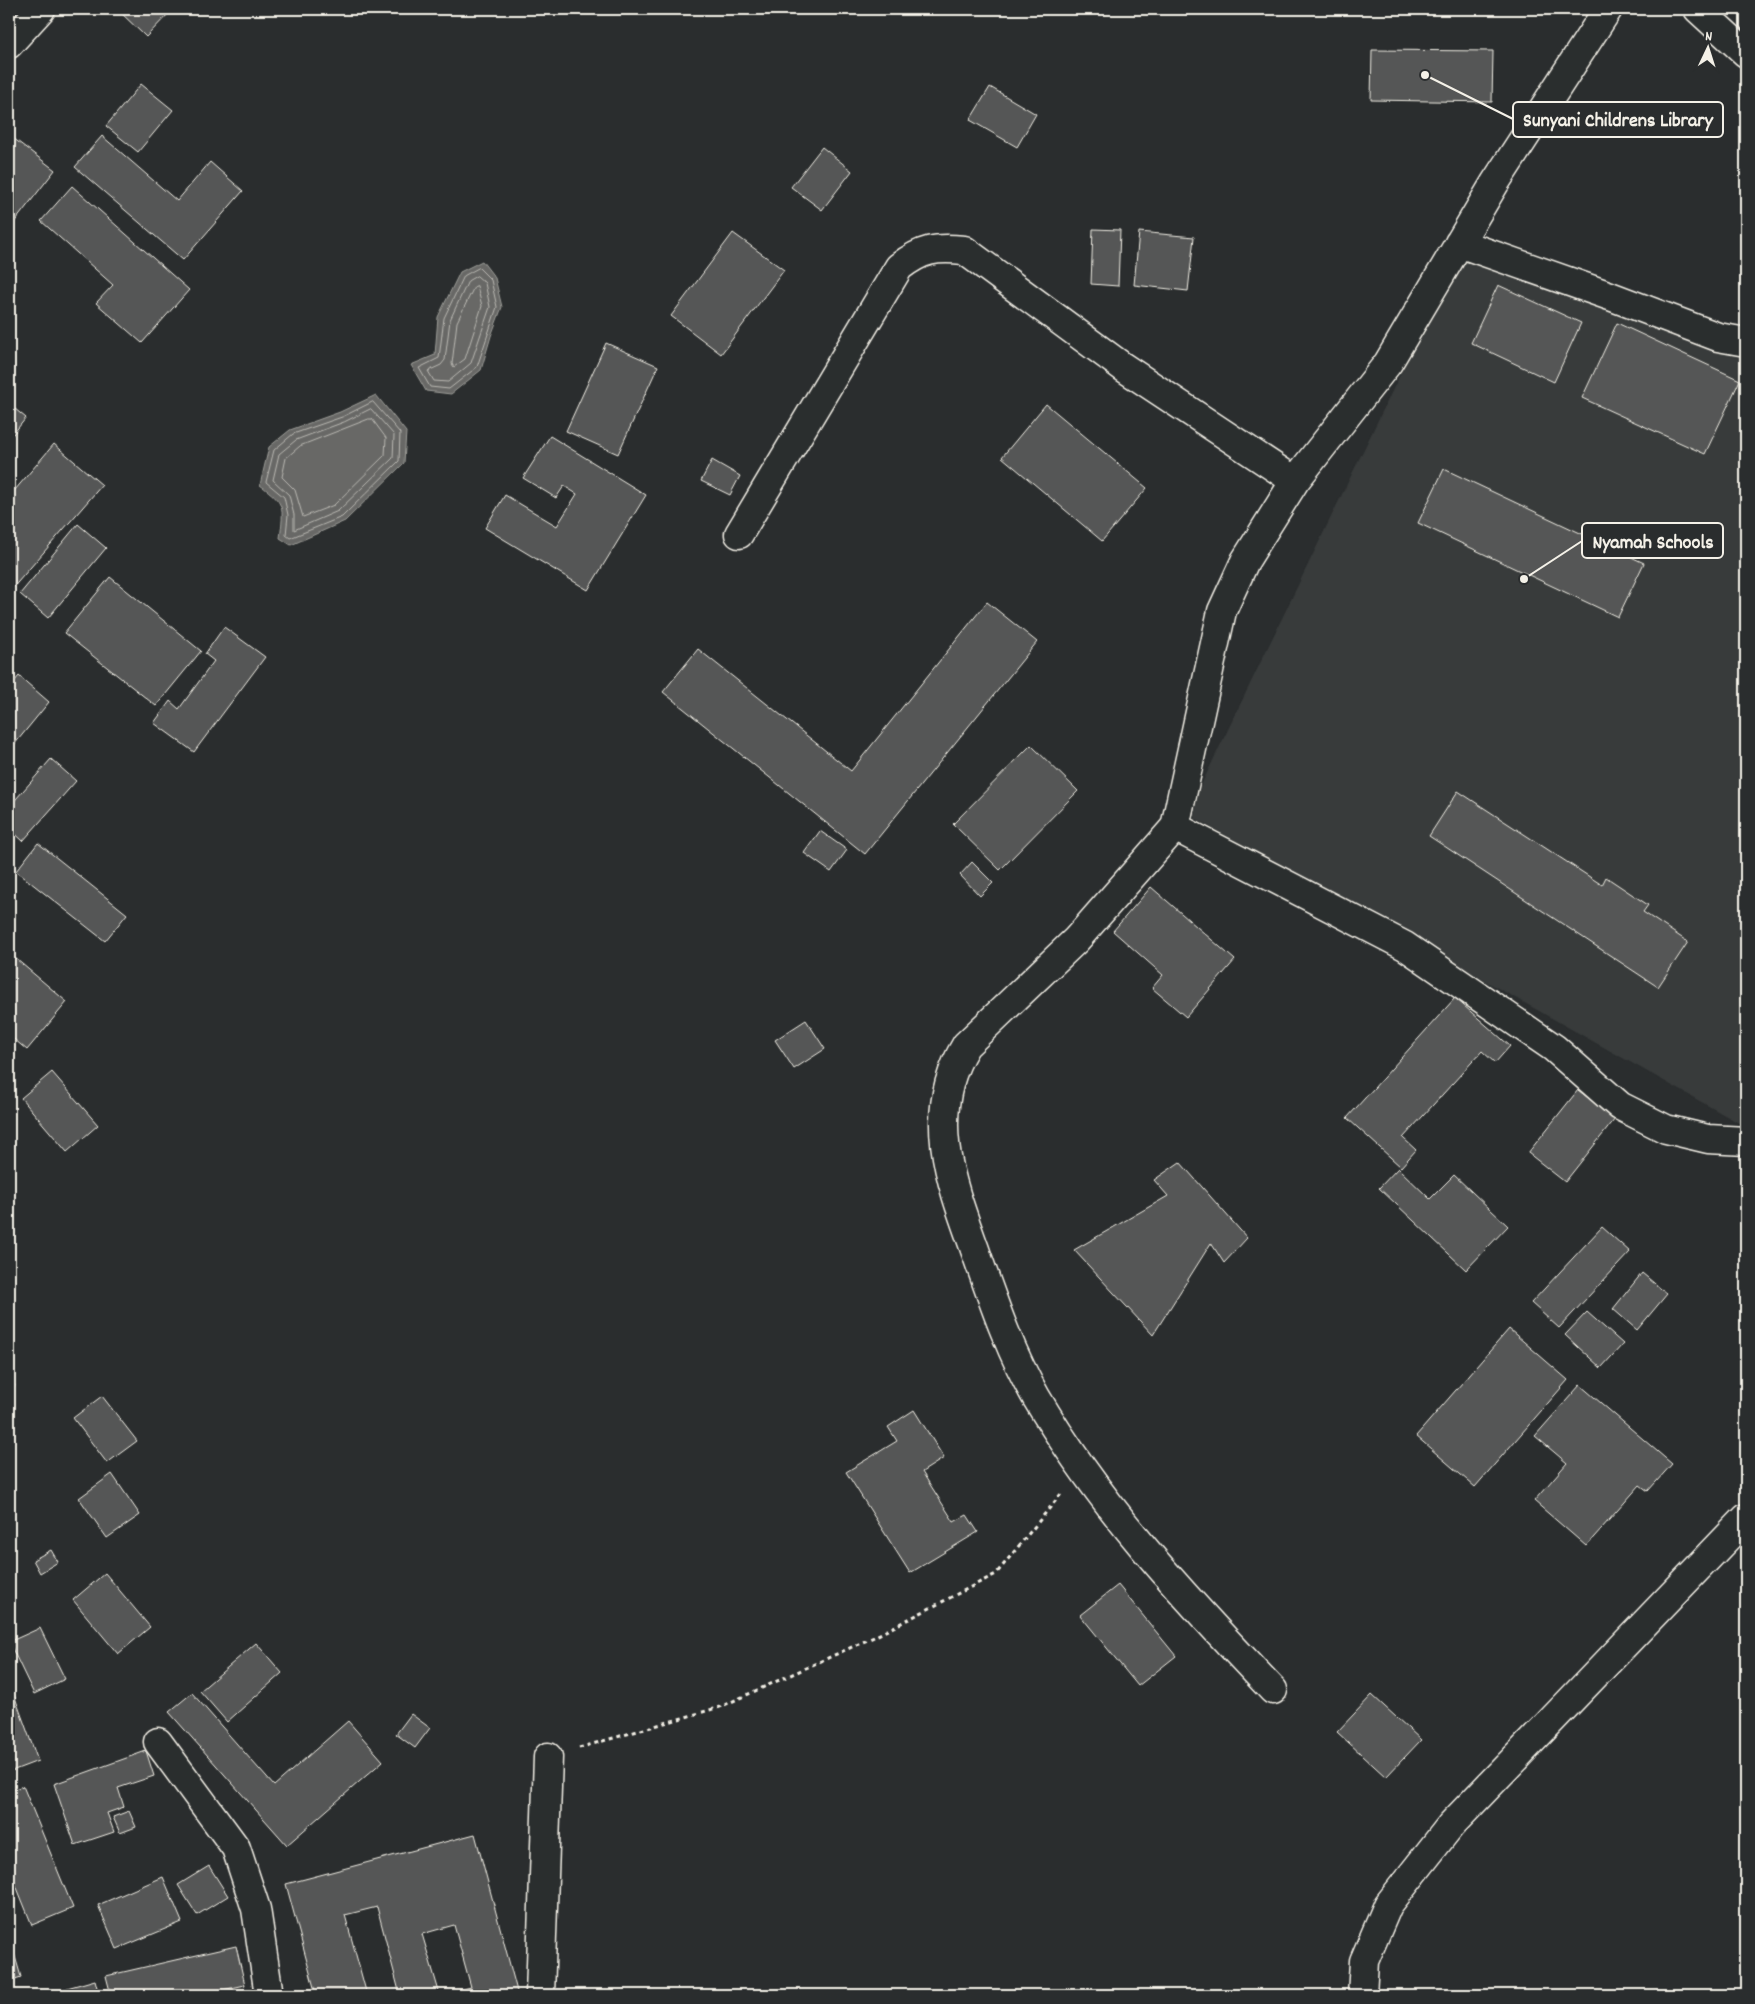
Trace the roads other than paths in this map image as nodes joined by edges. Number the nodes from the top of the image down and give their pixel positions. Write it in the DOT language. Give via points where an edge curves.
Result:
graph roads {
  1 [pos="41,9"];
  2 [pos="1608,9"];
  3 [pos="1698,9"];
  4 [pos="9,44"];
  5 [pos="1746,53"];
  6 [pos="1459,242"];
  7 [pos="1746,342"];
  8 [pos="1295,481"];
  9 [pos="739,534"];
  10 [pos="1175,827"];
  11 [pos="1746,1141"];
  12 [pos="1746,1518"];
  13 [pos="1273,1690"];
  14 [pos="158,1742"];
  15 [pos="548,1757"];
  16 [pos="269,1995"];
  17 [pos="540,1995"];
  18 [pos="1362,1995"];
  1 -- 4 [label="street"];
  2 -- 6 [label="street"];
  3 -- 5 [label="street"];
  6 -- 7 [label="street" via="1718,337"];
  6 -- 8 [label="street" via="1388,363"];
  8 -- 9 [label="street" via="1123,367 964,250 943,247 918,253 899,267"];
  8 -- 10 [label="street" via="1245,561 1222,610"];
  10 -- 11 [label="street" via="1405,946 1554,1048 1620,1106 1666,1129 1708,1139"];
  10 -- 13 [label="street" via="1076,940 966,1045 954,1066 946,1094 944,1135 948,1170 1000,1321 1036,1396 1082,1468 1172,1584"];
  12 -- 18 [label="street" via="1451,1825 1388,1905 1364,1961"];
  14 -- 16 [label="street" via="236,1848 256,1909"];
  15 -- 17 [label="street"];
}
